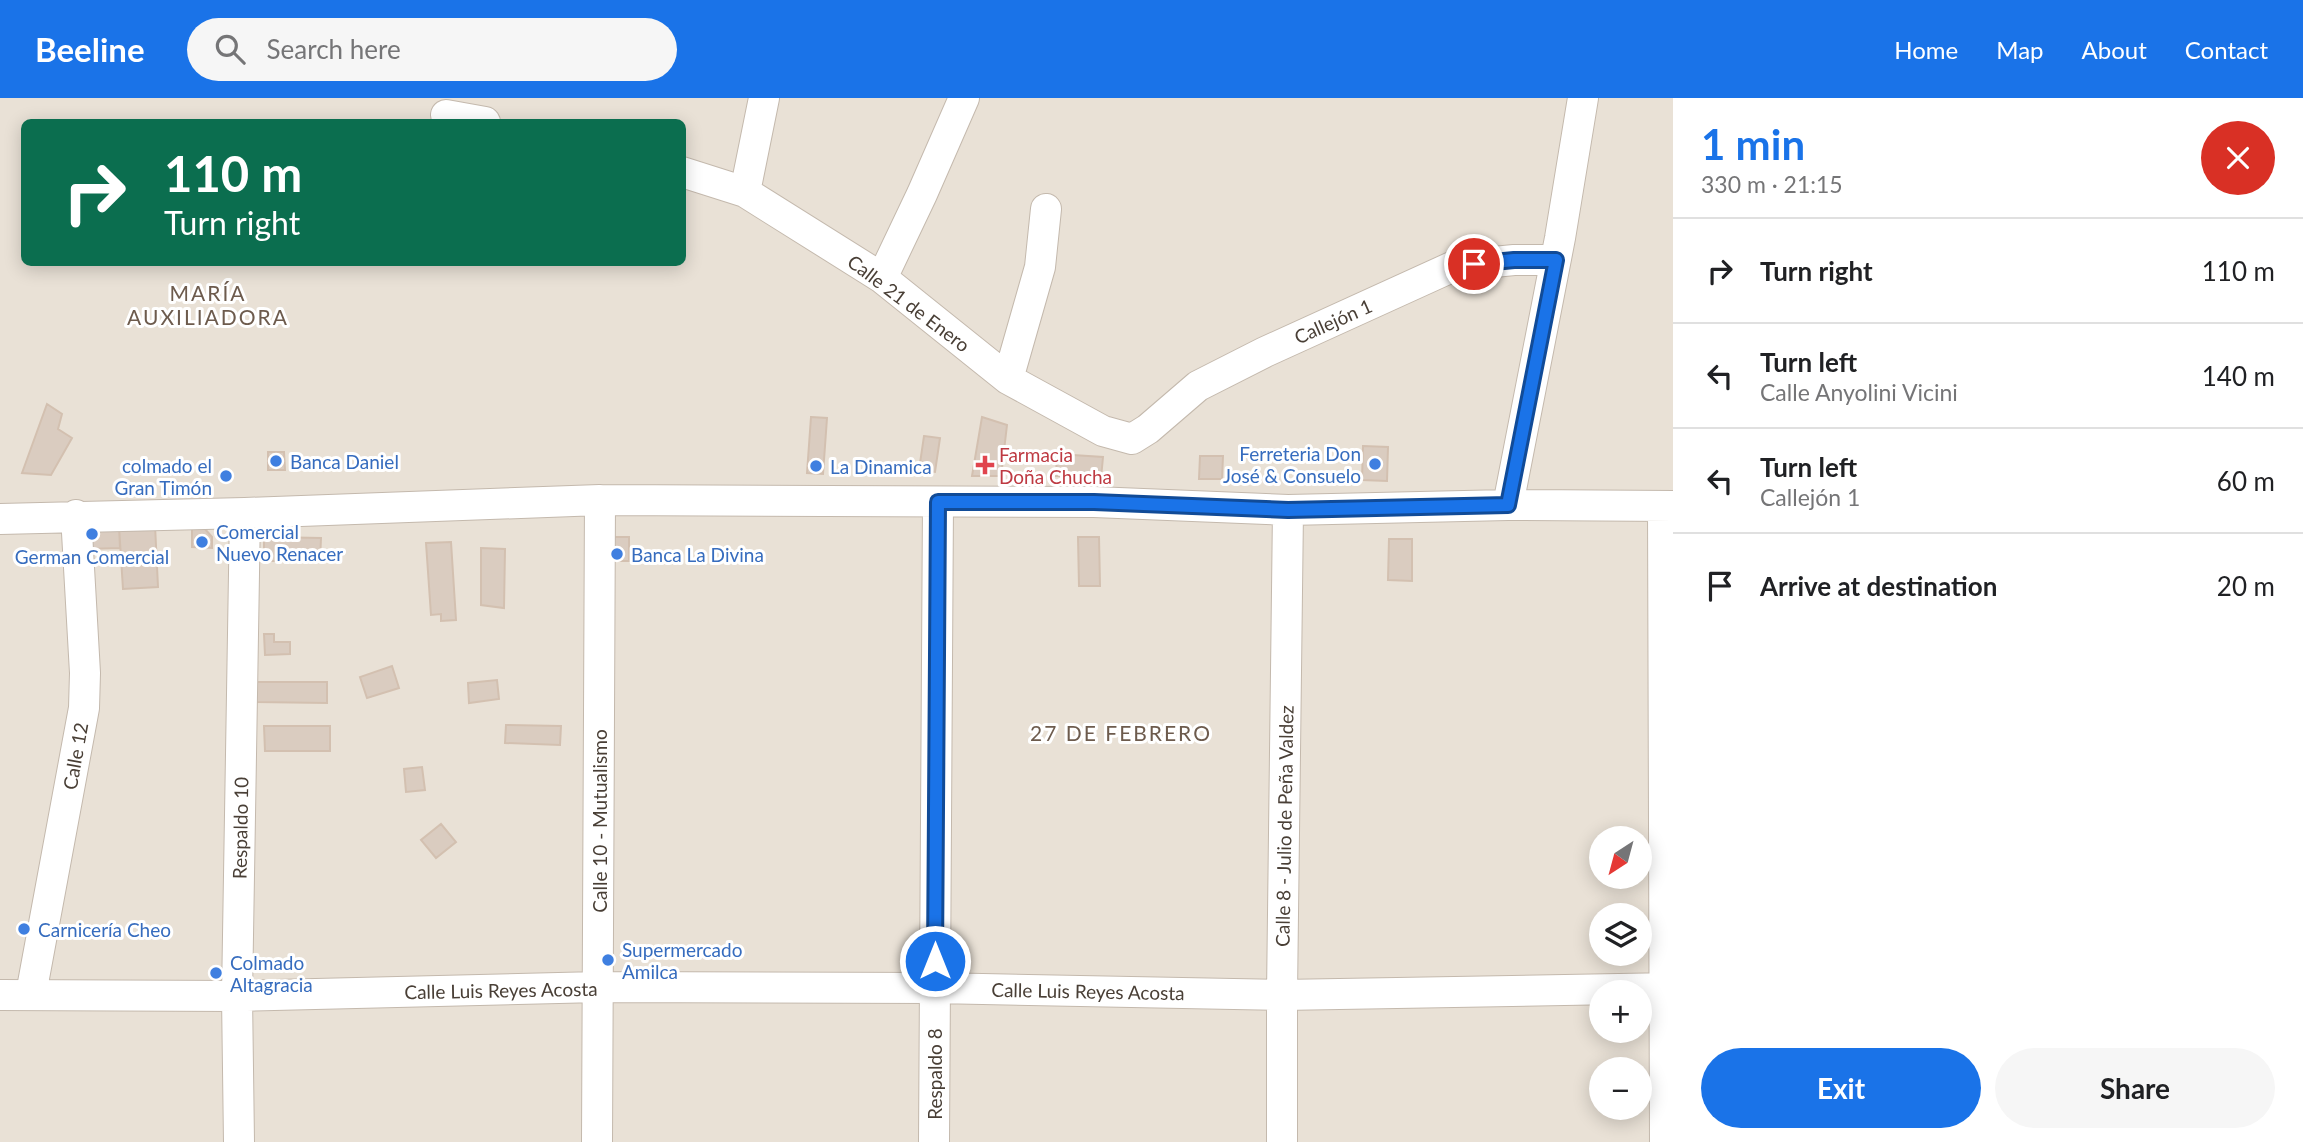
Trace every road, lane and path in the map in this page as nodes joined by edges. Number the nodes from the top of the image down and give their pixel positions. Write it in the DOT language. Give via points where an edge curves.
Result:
graph roads {
  1 [pos="764,98"];
  2 [pos="964,98"];
  3 [pos="1583,98"];
  4 [pos="446,115"];
  5 [pos="468,119"];
  6 [pos="686,173"];
  7 [pos="745,192"];
  8 [pos="1046,209"];
  9 [pos="1556,260"];
  10 [pos="882,278"];
  11 [pos="1008,379"];
  12 [pos="1132,439"];
  13 [pos="600,500"];
  14 [pos="938,502"];
  15 [pos="1508,505"];
  16 [pos="1668,506"];
  17 [pos="1288,510"];
  18 [pos="245,513"];
  19 [pos="76,515"];
  20 [pos="0,519"];
  21 [pos="599,988"];
  22 [pos="935,988"];
  23 [pos="1669,988"];
  24 [pos="32,994"];
  25 [pos="0,995"];
  26 [pos="1282,995"];
  27 [pos="237,996"];
  28 [pos="239,1142"];
  29 [pos="597,1142"];
  30 [pos="934,1142"];
  31 [pos="1282,1142"];
  32 [pos="1665,1142"];
  1 -- 7 [label="street"];
  2 -- 10 [label="street"];
  3 -- 9 [label="street"];
  4 -- 5 [label="street"];
  6 -- 7 [label="street, Calle 21 de Enero"];
  7 -- 10 [label="street, Calle 21 de Enero"];
  8 -- 11 [label="street" via="1040,267"];
  9 -- 12 [label="street, Callejón 1" via="1454,266 1198,386"];
  9 -- 15 [label="street"];
  10 -- 11 [label="street, Calle 21 de Enero"];
  11 -- 12 [label="street, Calle 21 de Enero" via="1103,431"];
  13 -- 14 [label="street"];
  13 -- 18 [label="street"];
  13 -- 21 [label="street, Calle 10 - Mutualismo"];
  14 -- 17 [label="street" via="1094,502"];
  14 -- 22 [label="street, Respaldo 8"];
  15 -- 16 [label="street"];
  15 -- 17 [label="street"];
  16 -- 23 [label="street"];
  17 -- 26 [label="street, Calle 8 - Julio de Peña Valdez"];
  18 -- 19 [label="street"];
  18 -- 27 [label="street, Respaldo 10"];
  19 -- 20 [label="street"];
  19 -- 24 [label="street, Calle 12" via="84,708"];
  21 -- 22 [label="street, Calle Luis Reyes Acosta"];
  21 -- 27 [label="street, Calle Luis Reyes Acosta"];
  21 -- 29 [label="street, Calle 10 - Mutualismo"];
  22 -- 26 [label="street, Calle Luis Reyes Acosta"];
  22 -- 30 [label="street, Respaldo 8"];
  23 -- 26 [label="street, Calle Luis Reyes Acosta"];
  23 -- 32 [label="street"];
  24 -- 25 [label="street, Calle Luis Reyes Acosta"];
  24 -- 27 [label="street, Calle Luis Reyes Acosta"];
  26 -- 31 [label="street, Calle 8 - Julio de Peña Valdez"];
  27 -- 28 [label="street, Respaldo 10"];
}
